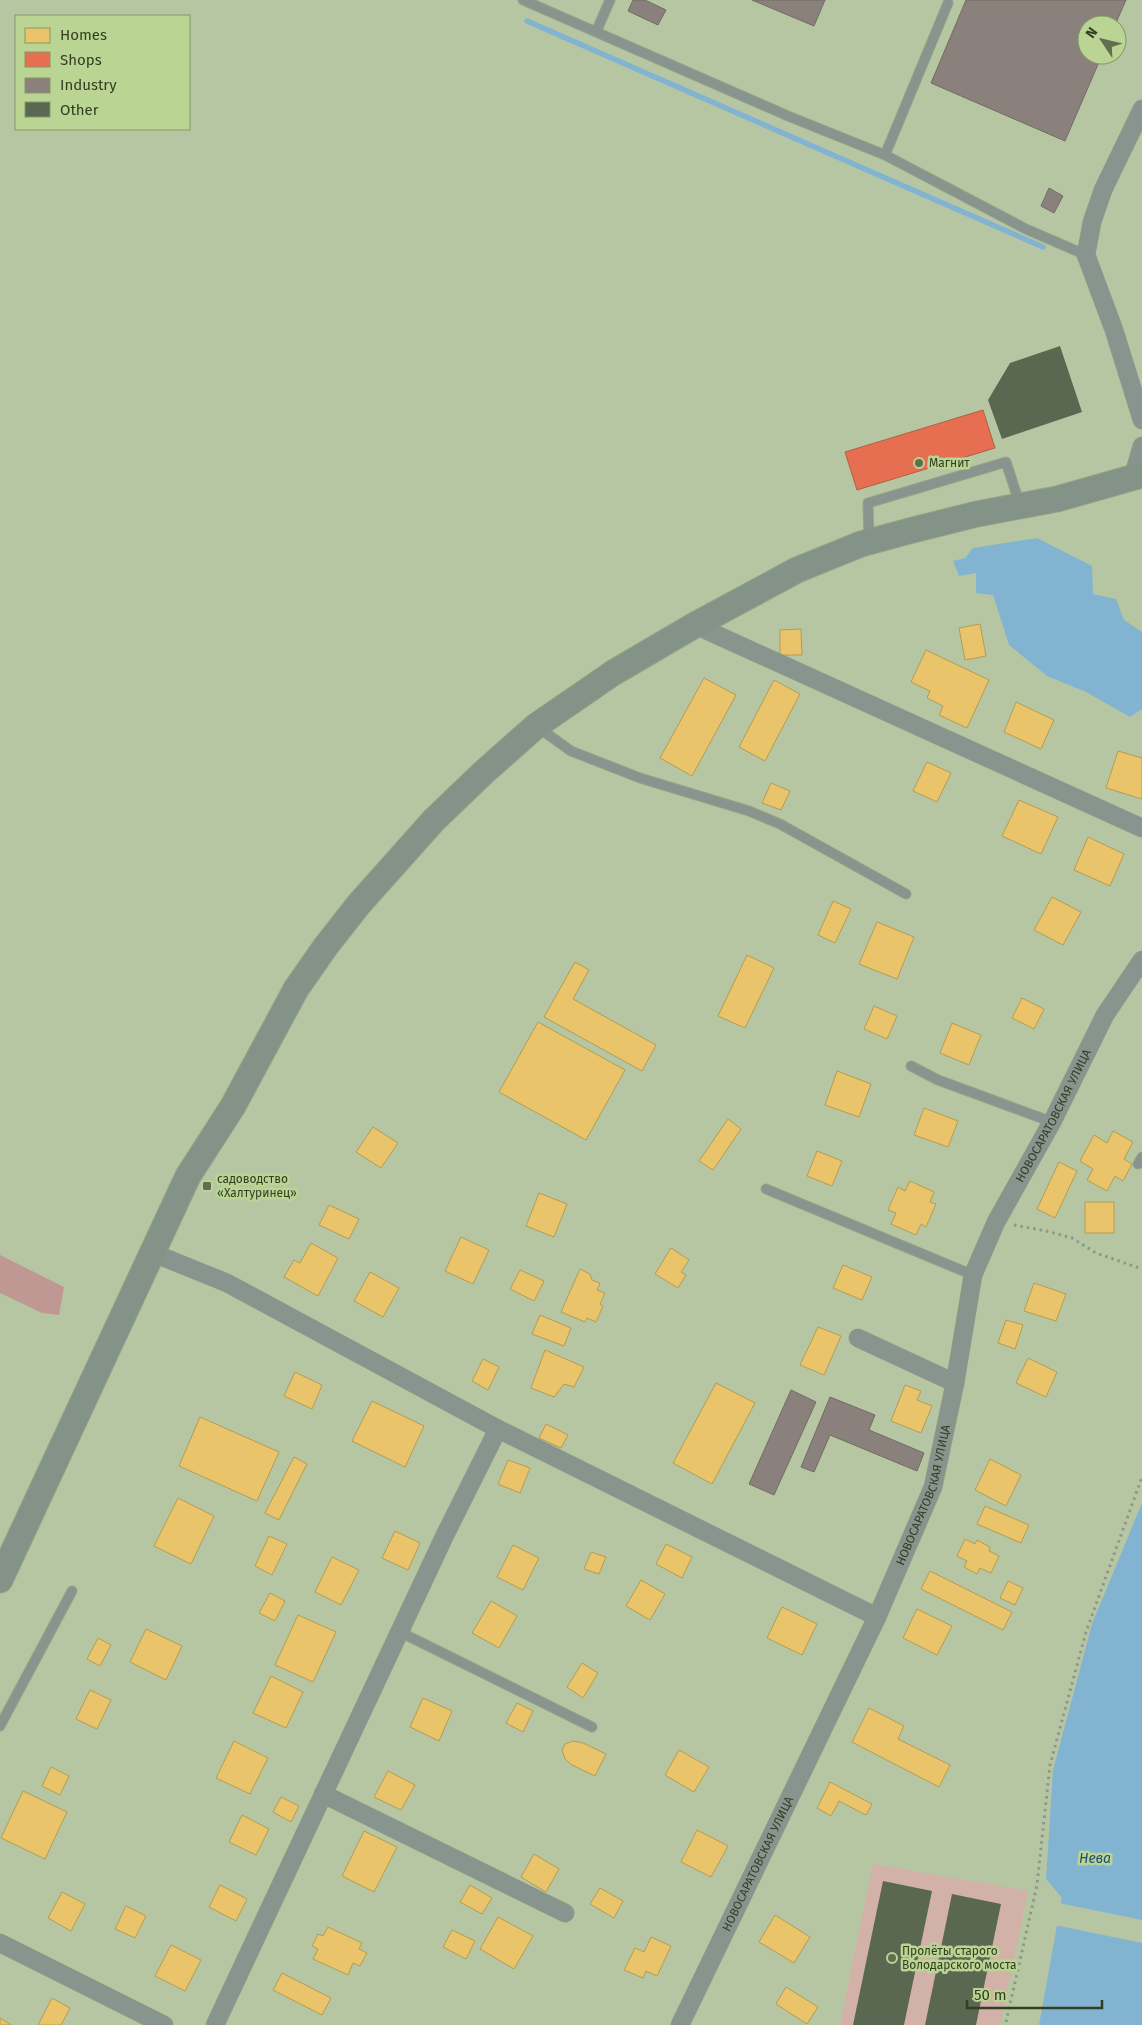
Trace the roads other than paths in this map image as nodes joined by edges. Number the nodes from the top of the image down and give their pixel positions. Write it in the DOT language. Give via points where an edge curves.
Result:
graph roads {
  1 [pos="523,0"];
  2 [pos="610,0"];
  3 [pos="948,4"];
  4 [pos="596,32"];
  5 [pos="1142,109"];
  6 [pos="885,155"];
  7 [pos="1086,255"];
  8 [pos="1142,420"];
  9 [pos="1142,446"];
  10 [pos="1137,476"];
  11 [pos="1020,506"];
  12 [pos="869,542"];
  13 [pos="695,625"];
  14 [pos="536,726"];
  15 [pos="1142,828"];
  16 [pos="906,894"];
  17 [pos="1142,960"];
  18 [pos="911,1066"];
  19 [pos="1052,1122"];
  20 [pos="766,1188"];
  21 [pos="153,1253"];
  22 [pos="972,1275"];
  23 [pos="858,1338"];
  24 [pos="955,1383"];
  25 [pos="498,1429"];
  26 [pos="0,1580"];
  27 [pos="72,1591"];
  28 [pos="877,1618"];
  29 [pos="400,1632"];
  30 [pos="0,1726"];
  31 [pos="592,1727"];
  32 [pos="323,1794"];
  33 [pos="565,1913"];
  34 [pos="0,1943"];
  35 [pos="164,2025"];
  36 [pos="215,2025"];
  37 [pos="680,2025"];
  1 -- 4 [label="lane"];
  2 -- 4 [label="lane"];
  3 -- 6 [label="lane"];
  4 -- 6 [label="lane"];
  5 -- 7 [label="street" via="1103,190 1092,222"];
  6 -- 7 [label="lane" via="1026,229"];
  7 -- 8 [label="street"];
  9 -- 10 [label="street"];
  10 -- 11 [label="main road"];
  11 -- 12 [label="main road"];
  11 -- 12 [label="lane" via="1006,462 868,502"];
  12 -- 13 [label="main road" via="797,570"];
  13 -- 14 [label="main road" via="613,673"];
  13 -- 15 [label="street"];
  14 -- 16 [label="lane" via="571,751 640,778 749,810 780,824"];
  14 -- 21 [label="main road" via="434,820 326,946 296,989 232,1106 188,1176"];
  17 -- 19 [label="street, НОВОСАРАТОВСКАЯ УЛИЦА" via="1105,1015"];
  18 -- 19 [label="lane" via="938,1080"];
  19 -- 22 [label="street, НОВОСАРАТОВСКАЯ УЛИЦА" via="996,1222"];
  20 -- 22 [label="lane"];
  21 -- 25 [label="street" via="227,1283"];
  21 -- 26 [label="main road"];
  22 -- 24 [label="street, НОВОСАРАТОВСКАЯ УЛИЦА"];
  23 -- 24 [label="street"];
  24 -- 28 [label="street, НОВОСАРАТОВСКАЯ УЛИЦА" via="933,1487"];
  25 -- 28 [label="street"];
  25 -- 29 [label="street"];
  27 -- 30 [label="lane"];
  28 -- 37 [label="street, НОВОСАРАТОВСКАЯ УЛИЦА"];
  29 -- 31 [label="lane"];
  29 -- 32 [label="street"];
  32 -- 33 [label="street"];
  32 -- 36 [label="street"];
  34 -- 35 [label="street"];
}
